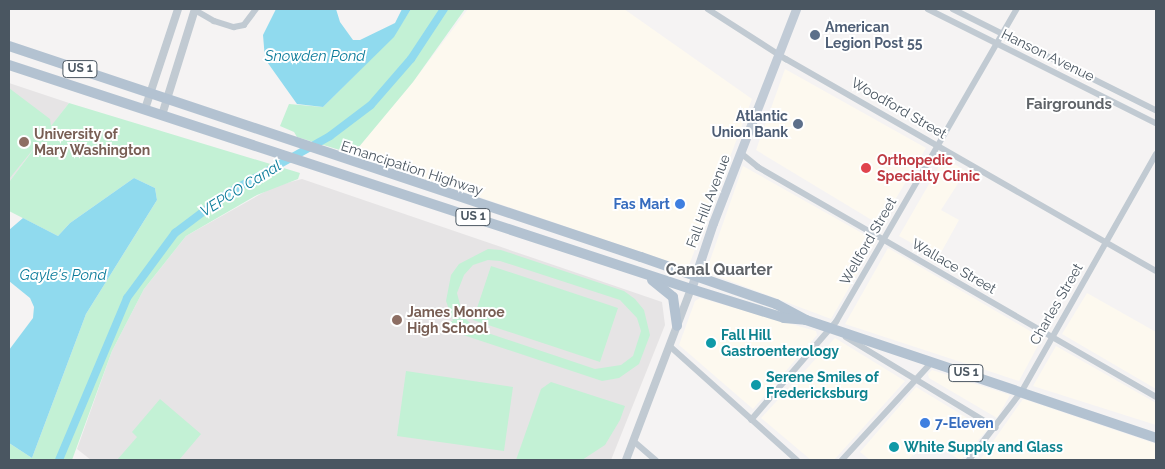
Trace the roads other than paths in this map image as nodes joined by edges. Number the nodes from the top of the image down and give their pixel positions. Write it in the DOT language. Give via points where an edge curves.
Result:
graph roads {
  1 [pos="178,9"];
  2 [pos="195,9"];
  3 [pos="256,9"];
  4 [pos="708,9"];
  5 [pos="796,9"];
  6 [pos="928,9"];
  7 [pos="953,9"];
  8 [pos="1018,9"];
  9 [pos="1003,33"];
  10 [pos="997,44"];
  11 [pos="9,46"];
  12 [pos="779,54"];
  13 [pos="9,64"];
  14 [pos="151,92"];
  15 [pos="167,96"];
  16 [pos="145,109"];
  17 [pos="1156,110"];
  18 [pos="162,115"];
  19 [pos="1156,122"];
  20 [pos="939,145"];
  21 [pos="742,154"];
  22 [pos="1156,154"];
  23 [pos="884,239"];
  24 [pos="1106,243"];
  25 [pos="638,271"];
  26 [pos="1156,271"];
  27 [pos="694,277"];
  28 [pos="691,289"];
  29 [pos="806,320"];
  30 [pos="677,326"];
  31 [pos="832,329"];
  32 [pos="1051,336"];
  33 [pos="670,346"];
  34 [pos="932,362"];
  35 [pos="916,380"];
  36 [pos="1022,391"];
  37 [pos="1156,397"];
  38 [pos="751,420"];
  39 [pos="996,428"];
  40 [pos="1125,428"];
  41 [pos="1156,432"];
  42 [pos="1156,438"];
  43 [pos="635,442"];
  44 [pos="626,460"];
  45 [pos="656,460"];
  46 [pos="797,460"];
  47 [pos="842,460"];
  48 [pos="969,460"];
  1 -- 14 [label="street"];
  2 -- 3 [label="street" via="214,22 234,27 244,25"];
  2 -- 15 [label="street"];
  4 -- 12 [label="street, Woodford Street"];
  5 -- 12 [label="main road, Fall Hill Avenue"];
  6 -- 10 [label="street, Hanson Avenue"];
  7 -- 9 [label="street, Hanson Avenue"];
  8 -- 9 [label="street, Wellford Street"];
  9 -- 10 [label="street, Wellford Street"];
  9 -- 17 [label="street, Hanson Avenue"];
  10 -- 19 [label="street, Hanson Avenue"];
  10 -- 20 [label="street, Wellford Street"];
  11 -- 14 [label="main road, Emancipation Highway / US 1"];
  12 -- 20 [label="street, Woodford Street"];
  12 -- 21 [label="main road, Fall Hill Avenue"];
  13 -- 16 [label="main road, Emancipation Highway / US 1"];
  14 -- 15 [label="main road, Emancipation Highway / US 1"];
  14 -- 16 [label="street"];
  15 -- 18 [label="street"];
  15 -- 27 [label="main road, Emancipation Highway / US 1" via="336,158"];
  16 -- 18 [label="main road, Emancipation Highway / US 1"];
  18 -- 25 [label="main road, Emancipation Highway / US 1"];
  20 -- 23 [label="street, Wellford Street"];
  20 -- 24 [label="street, Woodford Street"];
  21 -- 23 [label="street, Wallace Street" via="758,167"];
  21 -- 27 [label="main road, Fall Hill Avenue"];
  22 -- 24 [label="street, Charles Street"];
  23 -- 31 [label="street, Wellford Street"];
  23 -- 32 [label="street, Wallace Street"];
  24 -- 26 [label="street, Woodford Street"];
  24 -- 32 [label="street, Charles Street"];
  25 -- 28 [label="main road, Emancipation Highway / US 1"];
  25 -- 30 [label="main road" via="672,296 677,306"];
  27 -- 28 [label="main road, Fall Hill Avenue"];
  27 -- 29 [label="main road, Emancipation Highway / US 1" via="776,304"];
  28 -- 29 [label="main road, Emancipation Highway / US 1" via="784,318"];
  28 -- 30 [label="street, Fall Hill Avenue"];
  29 -- 31 [label="main road, Emancipation Highway / US 1"];
  30 -- 33 [label="street, Fall Hill Avenue"];
  31 -- 34 [label="main road, Emancipation Highway / US 1"];
  31 -- 35 [label="street"];
  31 -- 38 [label="street, Wellford Street"];
  32 -- 36 [label="street, Charles Street"];
  32 -- 37 [label="street, Wallace Street"];
  33 -- 38 [label="street"];
  33 -- 43 [label="street, Fall Hill Avenue"];
  34 -- 35 [label="street"];
  34 -- 36 [label="main road, Emancipation Highway / US 1"];
  35 -- 39 [label="street"];
  35 -- 47 [label="street"];
  36 -- 39 [label="street, Charles Street"];
  36 -- 40 [label="main road, Emancipation Highway / US 1"];
  38 -- 46 [label="street"];
  39 -- 48 [label="street, Charles Street"];
  40 -- 41 [label="main road, Emancipation Highway / US 1"];
  40 -- 42 [label="main road, Emancipation Highway / US 1"];
  43 -- 44 [label="street, Fall Hill Avenue"];
  43 -- 45 [label="street"];
}
